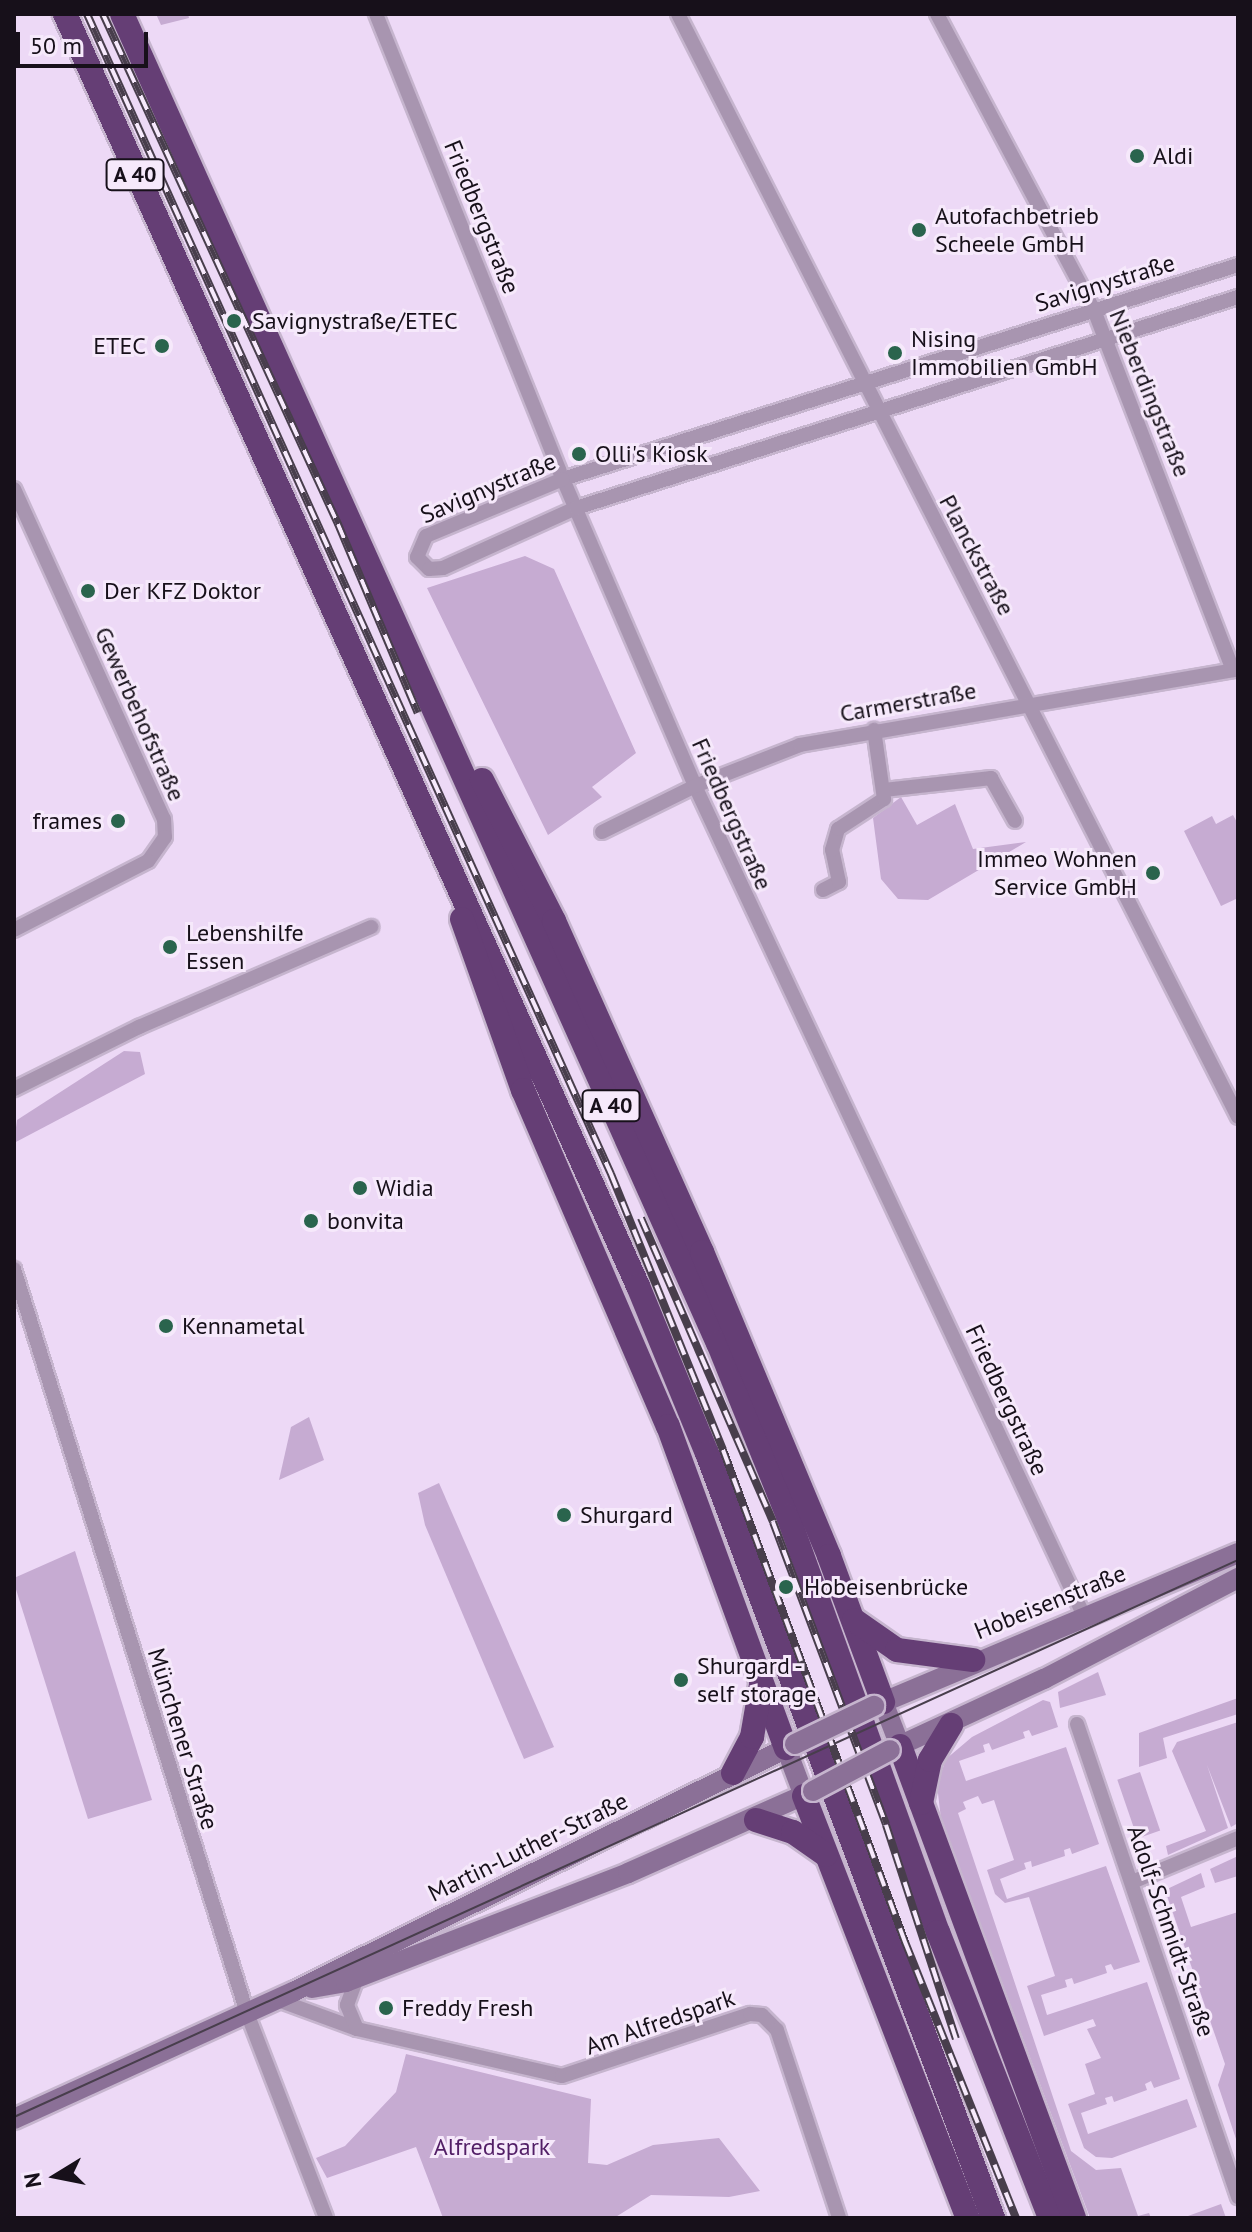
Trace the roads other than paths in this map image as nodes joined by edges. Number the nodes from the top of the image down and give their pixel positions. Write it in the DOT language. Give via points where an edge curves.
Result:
graph roads {
  1 [pos="55,14"];
  2 [pos="65,14"];
  3 [pos="122,14"];
  4 [pos="376,14"];
  5 [pos="678,14"];
  6 [pos="937,14"];
  7 [pos="88,73"];
  8 [pos="1238,265"];
  9 [pos="1238,297"];
  10 [pos="1094,310"];
  11 [pos="1106,338"];
  12 [pos="861,382"];
  13 [pos="876,412"];
  14 [pos="563,479"];
  15 [pos="14,489"];
  16 [pos="576,508"];
  17 [pos="1236,669"];
  18 [pos="1032,703"];
  19 [pos="436,706"];
  20 [pos="874,730"];
  21 [pos="695,786"];
  22 [pos="884,790"];
  23 [pos="1015,821"];
  24 [pos="602,832"];
  25 [pos="444,847"];
  26 [pos="823,890"];
  27 [pos="371,927"];
  28 [pos="14,930"];
  29 [pos="14,1089"];
  30 [pos="1238,1117"];
  31 [pos="14,1269"];
  32 [pos="1238,1553"];
  33 [pos="1238,1578"];
  34 [pos="1084,1616"];
  35 [pos="852,1618"];
  36 [pos="973,1660"];
  37 [pos="762,1679"];
  38 [pos="878,1704"];
  39 [pos="1077,1724"];
  40 [pos="951,1725"];
  41 [pos="791,1746"];
  42 [pos="895,1748"];
  43 [pos="733,1773"];
  44 [pos="808,1794"];
  45 [pos="920,1805"];
  46 [pos="756,1820"];
  47 [pos="1238,1838"];
  48 [pos="826,1855"];
  49 [pos="1132,1882"];
  50 [pos="357,1978"];
  51 [pos="284,1995"];
  52 [pos="247,2013"];
  53 [pos="357,2029"];
  54 [pos="14,2119"];
  55 [pos="1238,2197"];
  56 [pos="326,2218"];
  57 [pos="839,2218"];
  58 [pos="968,2218"];
  59 [pos="993,2218"];
  60 [pos="1050,2218"];
  61 [pos="1074,2218"];
  1 -- 7 [label="highway"];
  2 -- 7 [label="highway, A 40"];
  3 -- 19 [label="highway, A 40"];
  4 -- 14 [label="street, Friedbergstraße"];
  5 -- 12 [label="street, Planckstraße"];
  6 -- 10 [label="street, Nieberdingstraße"];
  7 -- 25 [label="highway, A 40"];
  8 -- 10 [label="street, Savignystraße"];
  9 -- 11 [label="street, Savignystraße"];
  10 -- 11 [label="street, Nieberdingstraße"];
  10 -- 12 [label="street, Savignystraße"];
  11 -- 13 [label="street, Savignystraße"];
  11 -- 17 [label="street, Nieberdingstraße"];
  12 -- 13 [label="street, Planckstraße"];
  12 -- 14 [label="street, Savignystraße"];
  13 -- 16 [label="street, Savignystraße"];
  13 -- 18 [label="street, Planckstraße"];
  14 -- 16 [label="street, Friedbergstraße"];
  14 -- 16 [label="street, Savignystraße" via="426,536 417,557 436,570"];
  15 -- 28 [label="street, Gewerbehofstraße" via="164,819 165,837 148,861"];
  16 -- 21 [label="street, Friedbergstraße"];
  17 -- 18 [label="street, Carmerstraße"];
  18 -- 20 [label="street, Carmerstraße"];
  18 -- 30 [label="street, Planckstraße"];
  19 -- 35 [label="highway" via="498,805 554,921 702,1252"];
  19 -- 60 [label="highway, A 40" via="777,1487 938,1932"];
  20 -- 21 [label="street, Carmerstraße" via="800,745"];
  20 -- 22 [label="street"];
  21 -- 24 [label="street, Carmerstraße"];
  21 -- 34 [label="street, Friedbergstraße"];
  22 -- 23 [label="street" via="991,778"];
  22 -- 26 [label="street" via="880,805 838,829 832,850 839,882"];
  25 -- 37 [label="highway" via="469,944 523,1090 662,1412"];
  25 -- 59 [label="highway, A 40" via="707,1453"];
  27 -- 29 [label="street" via="139,1027"];
  31 -- 52 [label="street, Münchener Straße"];
  32 -- 34 [label="main road, Hobeisenstraße"];
  33 -- 40 [label="main road"];
  34 -- 36 [label="main road, Hobeisenstraße"];
  35 -- 36 [label="highway" via="897,1650"];
  35 -- 38 [label="highway"];
  36 -- 38 [label="main road, Hobeisenstraße"];
  37 -- 41 [label="highway"];
  37 -- 43 [label="highway" via="752,1737"];
  38 -- 41 [label="main road, Martin-Luther-Straße, bridge"];
  38 -- 42 [label="main road"];
  39 -- 49 [label="street, Adolf-Schmidt-Straße"];
  40 -- 42 [label="main road"];
  40 -- 45 [label="highway" via="930,1760"];
  41 -- 43 [label="main road, Martin-Luther-Straße"];
  41 -- 44 [label="main road"];
  42 -- 44 [label="main road, Martin-Luther-Straße, bridge"];
  42 -- 45 [label="highway"];
  43 -- 51 [label="main road, Martin-Luther-Straße"];
  44 -- 46 [label="main road, Martin-Luther-Straße"];
  44 -- 48 [label="highway"];
  45 -- 61 [label="highway"];
  46 -- 48 [label="highway" via="793,1832"];
  46 -- 50 [label="main road, Martin-Luther-Straße"];
  47 -- 49 [label="street"];
  48 -- 58 [label="highway"];
  49 -- 55 [label="street, Adolf-Schmidt-Straße"];
  50 -- 51 [label="main road, Martin-Luther-Straße"];
  50 -- 53 [label="street" via="347,2005"];
  51 -- 52 [label="main road, Martin-Luther-Straße"];
  51 -- 53 [label="street, Am Alfredspark"];
  52 -- 54 [label="main road, Martin-Luther-Straße"];
  52 -- 56 [label="street, Münchener Straße"];
  53 -- 57 [label="street, Am Alfredspark" via="562,2076 750,2014 762,2015 777,2030"];
}
